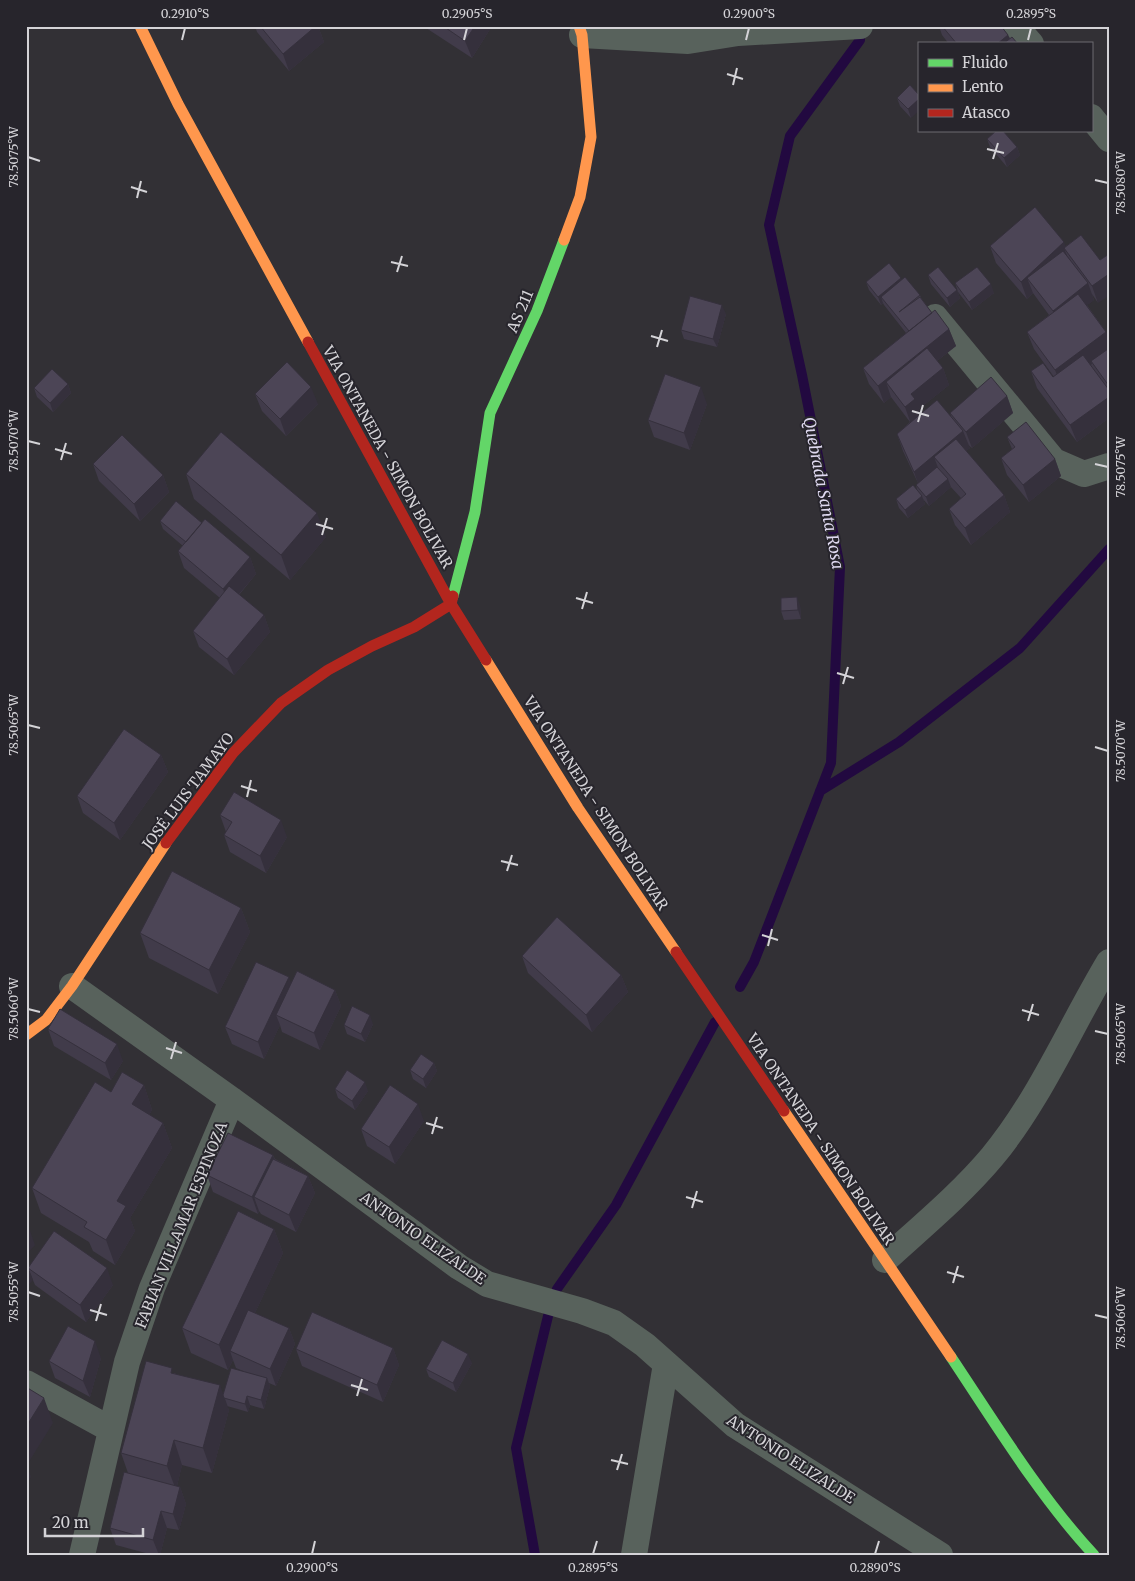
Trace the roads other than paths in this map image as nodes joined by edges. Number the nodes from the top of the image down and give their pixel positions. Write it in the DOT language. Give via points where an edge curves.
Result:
graph roads {
  1 [pos="140,26"];
  2 [pos="860,26"];
  3 [pos="1015,26"];
  4 [pos="580,30"];
  5 [pos="1029,42"];
  6 [pos="1092,118"];
  7 [pos="1109,139"];
  8 [pos="935,316"];
  9 [pos="1109,466"];
  10 [pos="451,604"];
  11 [pos="1109,962"];
  12 [pos="72,986"];
  13 [pos="26,1035"];
  14 [pos="232,1100"];
  15 [pos="886,1260"];
  16 [pos="666,1364"];
  17 [pos="26,1383"];
  18 [pos="110,1429"];
  19 [pos="82,1555"];
  20 [pos="634,1555"];
  21 [pos="940,1555"];
  22 [pos="1094,1555"];
  1 -- 10 [label="street, VIA ONTANEDA - SIMON BOLIVAR" via="178,104"];
  2 -- 4 [label="street" via="738,34 688,41"];
  3 -- 5 [label="street"];
  4 -- 10 [label="street, AS 211" via="592,137 580,197 537,311 490,413 475,512"];
  6 -- 7 [label="street"];
  8 -- 9 [label="street" via="1054,461 1084,474"];
  10 -- 12 [label="street, JOSÉ LUIS TAMAYO" via="414,627 328,670 281,703 233,753 177,826"];
  10 -- 15 [label="street, VIA ONTANEDA - SIMON BOLIVAR" via="578,808"];
  11 -- 15 [label="street" via="1033,1098 992,1157"];
  12 -- 13 [label="street, JOSÉ LUIS TAMAYO" via="46,1020"];
  12 -- 14 [label="street, ANTONIO ELIZALDE"];
  14 -- 16 [label="street, ANTONIO ELIZALDE" via="459,1267 488,1284 614,1323"];
  14 -- 18 [label="street, FABIAN VILLAMAR ESPINOZA" via="152,1288 127,1362"];
  15 -- 22 [label="street, VIA ONTANEDA - SIMON BOLIVAR" via="1032,1475"];
  16 -- 20 [label="street"];
  16 -- 21 [label="street, ANTONIO ELIZALDE" via="736,1426"];
  17 -- 18 [label="street"];
  18 -- 19 [label="street, FABIAN VILLAMAR ESPINOZA"];
}
